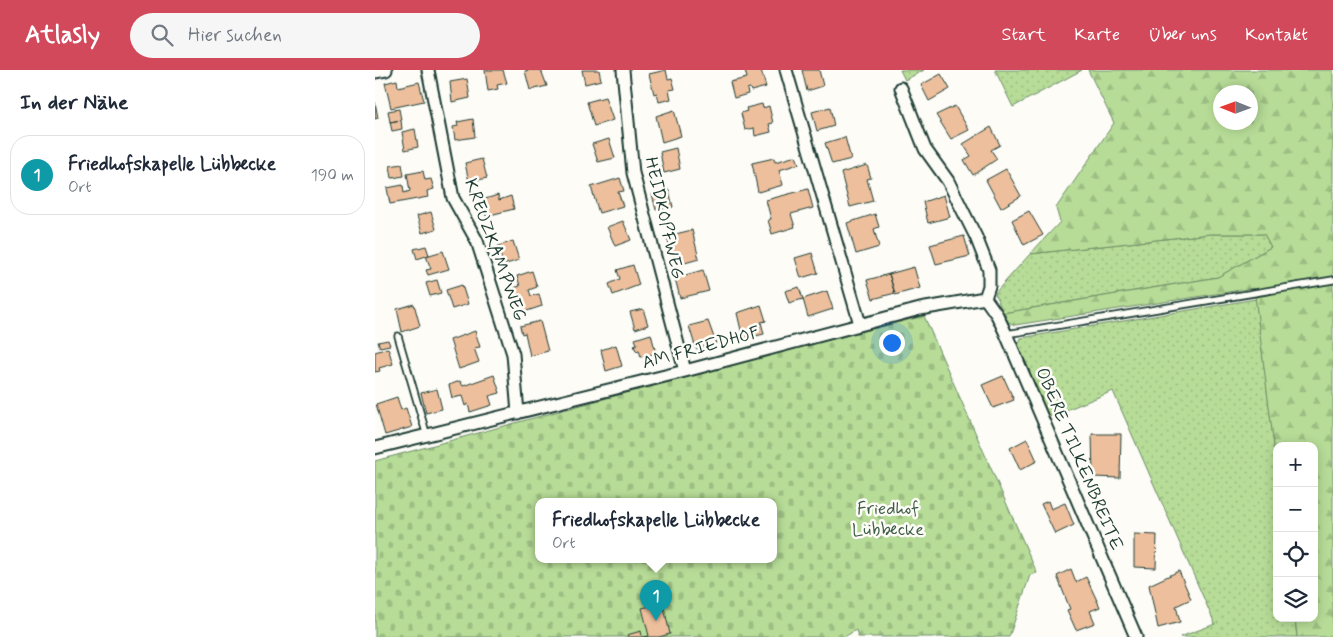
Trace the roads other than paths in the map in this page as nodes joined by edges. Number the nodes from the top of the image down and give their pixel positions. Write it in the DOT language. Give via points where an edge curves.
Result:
graph roads {
  1 [pos="386,70"];
  2 [pos="428,70"];
  3 [pos="623,70"];
  4 [pos="786,70"];
  5 [pos="375,72"];
  6 [pos="901,88"];
  7 [pos="1333,280"];
  8 [pos="985,298"];
  9 [pos="860,324"];
  10 [pos="1006,334"];
  11 [pos="398,336"];
  12 [pos="685,371"];
  13 [pos="518,413"];
  14 [pos="427,436"];
  15 [pos="375,448"];
  16 [pos="1136,637"];
  1 -- 5 [label="street"];
  2 -- 13 [label="street, KREUZKAMPWEG" via="453,198 477,241 513,354"];
  3 -- 12 [label="street, HEIDKOPFWEG" via="633,173"];
  4 -- 9 [label="street"];
  6 -- 8 [label="street" via="925,149 948,181 976,236 989,270"];
  7 -- 10 [label="lane"];
  8 -- 9 [label="street, AM FRIEDHOF"];
  8 -- 10 [label="street, OBERE TILKENBREITE"];
  9 -- 12 [label="street, AM FRIEDHOF"];
  10 -- 16 [label="street, OBERE TILKENBREITE"];
  11 -- 14 [label="lane"];
  12 -- 13 [label="street, AM FRIEDHOF"];
  13 -- 14 [label="street, AM FRIEDHOF"];
  14 -- 15 [label="street, AM FRIEDHOF"];
}
